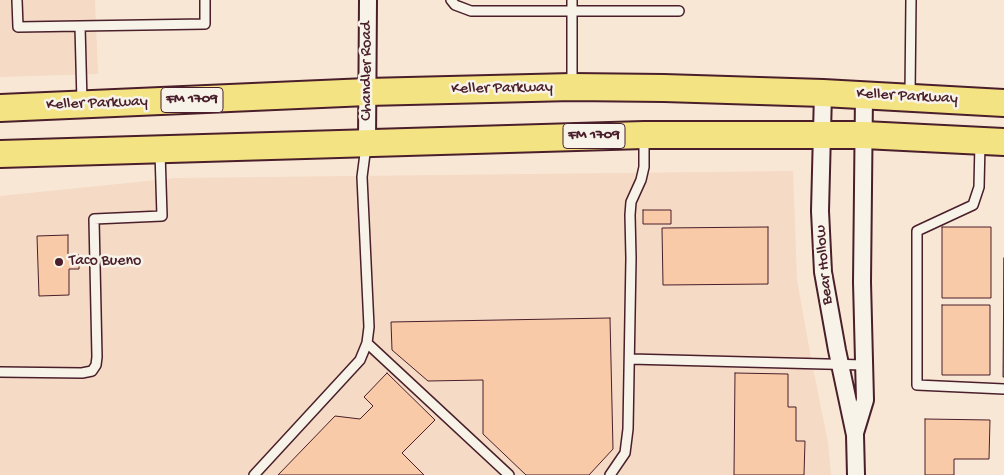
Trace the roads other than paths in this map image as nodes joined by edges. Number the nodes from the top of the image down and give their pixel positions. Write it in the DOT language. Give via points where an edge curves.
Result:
graph roads {
  1 [pos="17,0"];
  2 [pos="205,0"];
  3 [pos="368,0"];
  4 [pos="451,0"];
  5 [pos="572,0"];
  6 [pos="911,0"];
  7 [pos="572,11"];
  8 [pos="680,12"];
  9 [pos="80,26"];
  10 [pos="572,87"];
  11 [pos="367,92"];
  12 [pos="823,93"];
  13 [pos="864,95"];
  14 [pos="910,98"];
  15 [pos="1004,102"];
  16 [pos="82,105"];
  17 [pos="0,108"];
  18 [pos="644,135"];
  19 [pos="822,135"];
  20 [pos="864,136"];
  21 [pos="367,142"];
  22 [pos="992,142"];
  23 [pos="160,149"];
  24 [pos="0,154"];
  25 [pos="367,343"];
  26 [pos="630,359"];
  27 [pos="839,363"];
  28 [pos="864,365"];
  29 [pos="0,372"];
  30 [pos="1004,389"];
  31 [pos="855,435"];
  32 [pos="254,475"];
  33 [pos="509,475"];
  34 [pos="610,475"];
  35 [pos="856,475"];
  1 -- 9 [label="lane" via="18,27"];
  2 -- 9 [label="lane" via="205,24"];
  3 -- 11 [label="street, Chandler Road"];
  4 -- 7 [label="lane" via="471,11"];
  5 -- 7 [label="lane"];
  6 -- 14 [label="lane"];
  7 -- 8 [label="lane"];
  7 -- 10 [label="lane"];
  9 -- 16 [label="lane"];
  10 -- 11 [label="main road, Keller Parkway / FM 1709"];
  10 -- 12 [label="main road, Keller Parkway / FM 1709"];
  11 -- 16 [label="main road, Keller Parkway / FM 1709"];
  11 -- 21 [label="street, Chandler Road"];
  12 -- 13 [label="main road, Keller Parkway / FM 1709"];
  12 -- 19 [label="street, Bear Hollow"];
  13 -- 14 [label="main road, Keller Parkway / FM 1709"];
  13 -- 20 [label="street, Bear Hollow"];
  14 -- 15 [label="main road, Keller Parkway / FM 1709"];
  16 -- 17 [label="main road, Keller Parkway / FM 1709"];
  18 -- 19 [label="main road, FM 1709"];
  18 -- 21 [label="main road, FM 1709"];
  18 -- 26 [label="lane" via="644,166 631,202 630,215"];
  19 -- 20 [label="main road, FM 1709"];
  19 -- 27 [label="street, Bear Hollow" via="820,211 823,272"];
  20 -- 22 [label="main road, FM 1709"];
  20 -- 28 [label="street, Bear Hollow"];
  21 -- 23 [label="main road, FM 1709"];
  21 -- 25 [label="lane" via="362,177"];
  22 -- 30 [label="lane" via="973,205 918,231 917,385"];
  23 -- 24 [label="main road, FM 1709"];
  23 -- 29 [label="lane" via="162,216 94,219 97,357 92,371"];
  25 -- 32 [label="lane" via="360,360"];
  25 -- 33 [label="lane"];
  26 -- 27 [label="lane"];
  26 -- 34 [label="lane" via="625,453"];
  27 -- 28 [label="lane"];
  27 -- 31 [label="street, Bear Hollow"];
  28 -- 31 [label="street, Bear Hollow" via="865,400"];
  31 -- 35 [label="street, Bear Hollow"];
}
